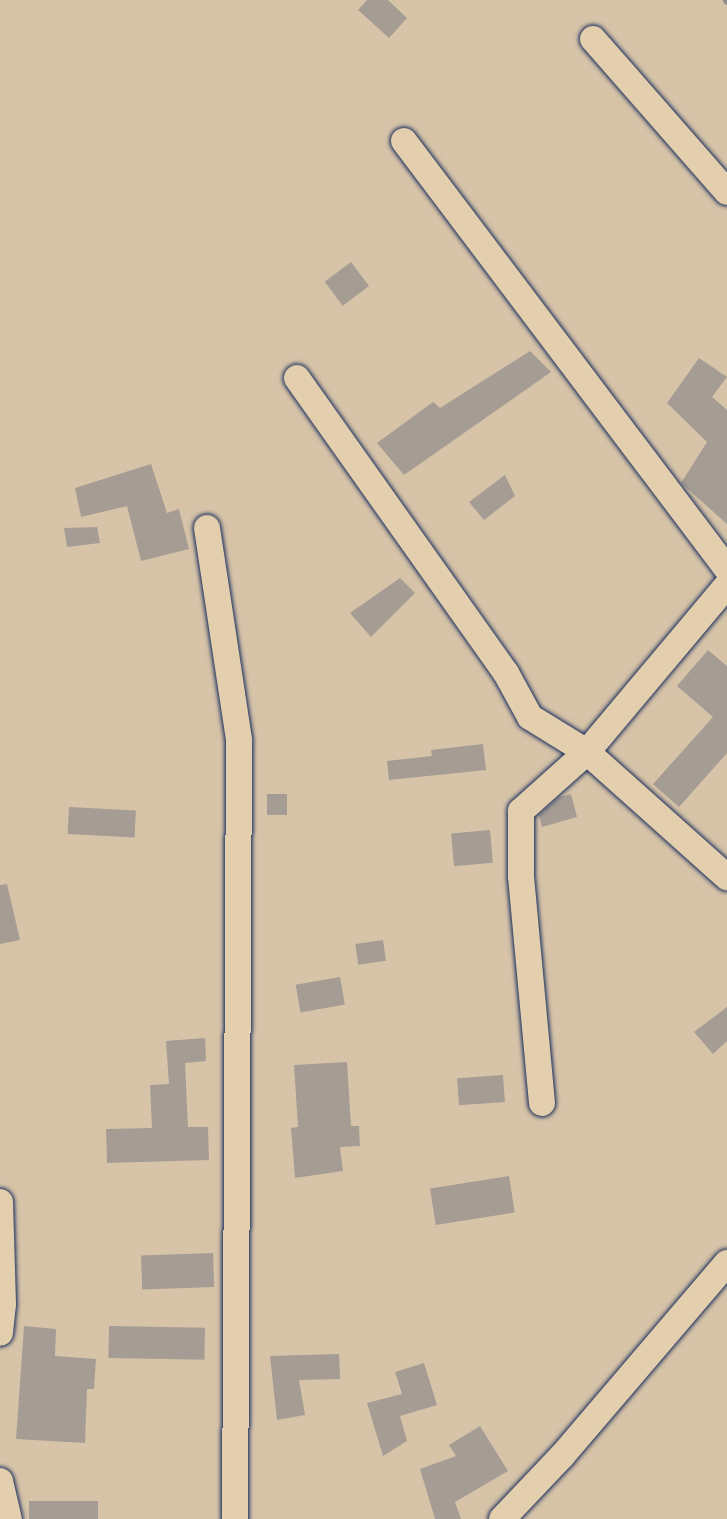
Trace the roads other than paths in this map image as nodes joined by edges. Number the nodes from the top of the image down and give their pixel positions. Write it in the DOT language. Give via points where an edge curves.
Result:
graph roads {
  1 [pos="593,39"];
  2 [pos="404,141"];
  3 [pos="727,192"];
  4 [pos="297,378"];
  5 [pos="207,528"];
  6 [pos="727,569"];
  7 [pos="727,585"];
  8 [pos="587,752"];
  9 [pos="727,877"];
  10 [pos="542,1103"];
  11 [pos="0,1202"];
  12 [pos="727,1263"];
  13 [pos="0,1333"];
  14 [pos="0,1481"];
  15 [pos="9,1519"];
  16 [pos="235,1519"];
  17 [pos="502,1519"];
  1 -- 3 [label="street"];
  2 -- 6 [label="street"];
  4 -- 8 [label="street" via="506,673 530,717"];
  5 -- 16 [label="street" via="239,740"];
  7 -- 8 [label="street"];
  8 -- 9 [label="street"];
  8 -- 10 [label="street" via="521,811 521,876"];
  11 -- 13 [label="street"];
  12 -- 17 [label="street" via="562,1456"];
  14 -- 15 [label="street"];
}
